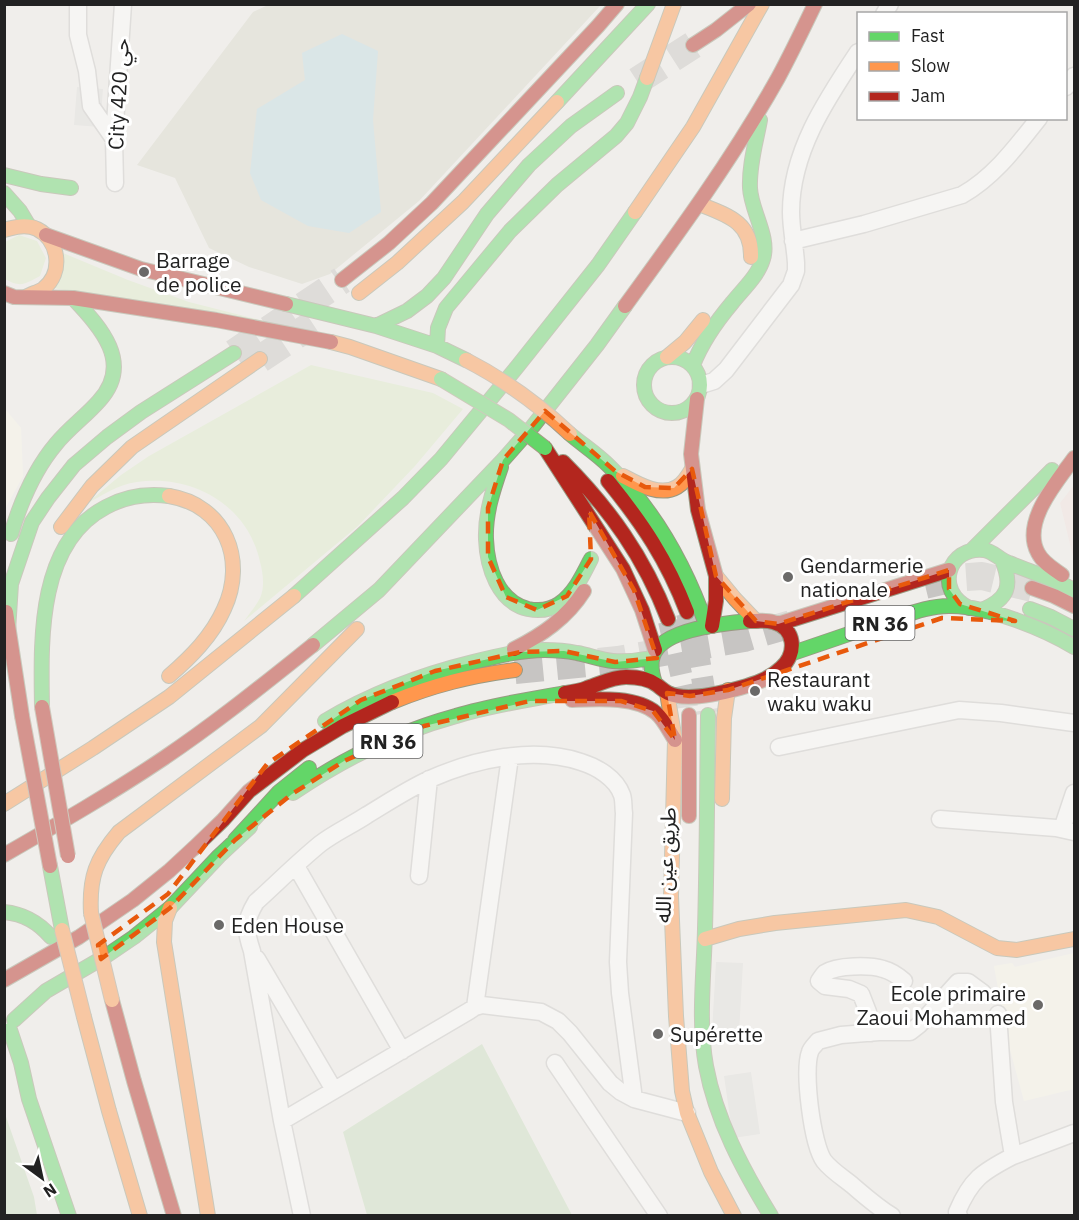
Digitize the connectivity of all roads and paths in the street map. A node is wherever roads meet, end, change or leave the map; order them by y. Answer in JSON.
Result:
{"nodes":[{"id":1,"x":78,"y":4,"type":"edge"},
{"id":2,"x":123,"y":4,"type":"edge"},
{"id":3,"x":617,"y":4,"type":"edge"},
{"id":4,"x":648,"y":4,"type":"edge"},
{"id":5,"x":674,"y":4,"type":"edge"},
{"id":6,"x":749,"y":4,"type":"edge"},
{"id":7,"x":762,"y":4,"type":"edge"},
{"id":8,"x":815,"y":4,"type":"edge"},
{"id":9,"x":693,"y":45,"type":"tunnel mouth"},
{"id":10,"x":857,"y":54,"type":"edge"},
{"id":11,"x":617,"y":93,"type":"dead end"},
{"id":12,"x":763,"y":103,"type":"junction"},
{"id":13,"x":1037,"y":120,"type":"edge"},
{"id":14,"x":114,"y":139,"type":"junction"},
{"id":15,"x":4,"y":175,"type":"edge"},
{"id":16,"x":116,"y":183,"type":"dead end"},
{"id":17,"x":71,"y":188,"type":"dead end"},
{"id":18,"x":4,"y":193,"type":"edge"},
{"id":19,"x":699,"y":204,"type":"junction"},
{"id":20,"x":29,"y":226,"type":"junction"},
{"id":21,"x":4,"y":230,"type":"edge"},
{"id":22,"x":46,"y":234,"type":"junction"},
{"id":23,"x":794,"y":241,"type":"junction"},
{"id":24,"x":342,"y":280,"type":"tunnel mouth"},
{"id":25,"x":4,"y":293,"type":"edge"},
{"id":26,"x":359,"y":293,"type":"dead end"},
{"id":27,"x":26,"y":297,"type":"junction"},
{"id":28,"x":73,"y":298,"type":"junction"},
{"id":29,"x":376,"y":326,"type":"junction"},
{"id":30,"x":437,"y":346,"type":"junction"},
{"id":31,"x":234,"y":353,"type":"tunnel mouth"},
{"id":32,"x":667,"y":357,"type":"junction"},
{"id":33,"x":260,"y":359,"type":"tunnel mouth"},
{"id":34,"x":693,"y":365,"type":"junction"},
{"id":35,"x":699,"y":392,"type":"junction"},
{"id":36,"x":664,"y":413,"type":"junction"},
{"id":37,"x":570,"y":434,"type":"junction"},
{"id":38,"x":545,"y":448,"type":"junction"},
{"id":39,"x":1074,"y":450,"type":"edge"},
{"id":40,"x":691,"y":454,"type":"junction"},
{"id":41,"x":1074,"y":458,"type":"edge"},
{"id":42,"x":503,"y":460,"type":"junction"},
{"id":43,"x":692,"y":469,"type":"junction"},
{"id":44,"x":615,"y":471,"type":"junction"},
{"id":45,"x":1050,"y":471,"type":"junction"},
{"id":46,"x":581,"y":503,"type":"junction"},
{"id":47,"x":439,"y":528,"type":"junction"},
{"id":48,"x":1012,"y":530,"type":"dead end"},
{"id":49,"x":55,"y":536,"type":"dead end"},
{"id":50,"x":972,"y":550,"type":"junction"},
{"id":51,"x":1002,"y":556,"type":"junction"},
{"id":52,"x":591,"y":559,"type":"junction"},
{"id":53,"x":949,"y":570,"type":"junction"},
{"id":54,"x":4,"y":572,"type":"edge"},
{"id":55,"x":716,"y":576,"type":"junction"},
{"id":56,"x":4,"y":580,"type":"edge"},
{"id":57,"x":1074,"y":585,"type":"edge"},
{"id":58,"x":1032,"y":588,"type":"tunnel mouth"},
{"id":59,"x":1074,"y":590,"type":"edge"},
{"id":60,"x":1074,"y":606,"type":"edge"},
{"id":61,"x":975,"y":609,"type":"junction"},
{"id":62,"x":1030,"y":609,"type":"dead end"},
{"id":63,"x":687,"y":612,"type":"tunnel mouth"},
{"id":64,"x":668,"y":619,"type":"tunnel mouth"},
{"id":65,"x":756,"y":621,"type":"junction"},
{"id":66,"x":1015,"y":621,"type":"junction"},
{"id":67,"x":778,"y":624,"type":"junction"},
{"id":68,"x":30,"y":625,"type":"dead end"},
{"id":69,"x":710,"y":627,"type":"junction"},
{"id":70,"x":1074,"y":629,"type":"edge"},
{"id":71,"x":8,"y":631,"type":"junction"},
{"id":72,"x":1074,"y":647,"type":"edge"},
{"id":73,"x":793,"y":653,"type":"junction"},
{"id":74,"x":502,"y":654,"type":"junction"},
{"id":75,"x":653,"y":654,"type":"junction"},
{"id":76,"x":515,"y":670,"type":"tunnel mouth"},
{"id":77,"x":780,"y":670,"type":"junction"},
{"id":78,"x":655,"y":683,"type":"junction"},
{"id":79,"x":4,"y":686,"type":"edge"},
{"id":80,"x":158,"y":686,"type":"dead end"},
{"id":81,"x":728,"y":690,"type":"junction"},
{"id":82,"x":668,"y":693,"type":"junction"},
{"id":83,"x":143,"y":698,"type":"dead end"},
{"id":84,"x":530,"y":700,"type":"junction"},
{"id":85,"x":18,"y":701,"type":"junction"},
{"id":86,"x":42,"y":707,"type":"junction"},
{"id":87,"x":708,"y":714,"type":"tunnel mouth"},
{"id":88,"x":688,"y":715,"type":"tunnel mouth"},
{"id":89,"x":1074,"y":723,"type":"edge"},
{"id":90,"x":675,"y":740,"type":"junction"},
{"id":91,"x":779,"y":747,"type":"dead end"},
{"id":92,"x":93,"y":748,"type":"junction"},
{"id":93,"x":333,"y":753,"type":"dead end"},
{"id":94,"x":510,"y":757,"type":"junction"},
{"id":95,"x":429,"y":779,"type":"junction"},
{"id":96,"x":1074,"y":793,"type":"edge"},
{"id":97,"x":243,"y":796,"type":"junction"},
{"id":98,"x":4,"y":804,"type":"edge"},
{"id":99,"x":722,"y":814,"type":"dead end"},
{"id":100,"x":224,"y":819,"type":"junction"},
{"id":101,"x":940,"y":819,"type":"dead end"},
{"id":102,"x":688,"y":826,"type":"dead end"},
{"id":103,"x":1068,"y":830,"type":"edge"},
{"id":104,"x":235,"y":840,"type":"junction"},
{"id":105,"x":4,"y":855,"type":"edge"},
{"id":106,"x":69,"y":861,"type":"dead end"},
{"id":107,"x":296,"y":866,"type":"junction"},
{"id":108,"x":419,"y":876,"type":"dead end"},
{"id":109,"x":718,"y":895,"type":"dead end"},
{"id":110,"x":685,"y":897,"type":"dead end"},
{"id":111,"x":170,"y":908,"type":"junction"},
{"id":112,"x":4,"y":912,"type":"edge"},
{"id":113,"x":57,"y":934,"type":"junction"},
{"id":114,"x":705,"y":939,"type":"junction"},
{"id":115,"x":1074,"y":939,"type":"edge"},
{"id":116,"x":252,"y":951,"type":"junction"},
{"id":117,"x":55,"y":969,"type":"dead end"},
{"id":118,"x":904,"y":981,"type":"dead end"},
{"id":119,"x":7,"y":992,"type":"edge"},
{"id":120,"x":983,"y":993,"type":"dead end"},
{"id":121,"x":107,"y":1003,"type":"junction"},
{"id":122,"x":475,"y":1007,"type":"junction"},
{"id":123,"x":998,"y":1014,"type":"dead end"},
{"id":124,"x":676,"y":1016,"type":"junction"},
{"id":125,"x":78,"y":1020,"type":"junction"},
{"id":126,"x":10,"y":1028,"type":"edge"},
{"id":127,"x":871,"y":1033,"type":"junction"},
{"id":128,"x":402,"y":1051,"type":"junction"},
{"id":129,"x":555,"y":1063,"type":"dead end"},
{"id":130,"x":10,"y":1070,"type":"dead end"},
{"id":131,"x":334,"y":1090,"type":"junction"},
{"id":132,"x":29,"y":1099,"type":"junction"},
{"id":133,"x":634,"y":1099,"type":"junction"},
{"id":134,"x":687,"y":1113,"type":"junction"},
{"id":135,"x":282,"y":1121,"type":"junction"},
{"id":136,"x":1074,"y":1133,"type":"edge"},
{"id":137,"x":1013,"y":1156,"type":"junction"},
{"id":138,"x":957,"y":1214,"type":"edge"},
{"id":139,"x":69,"y":1215,"type":"edge"},
{"id":140,"x":129,"y":1215,"type":"edge"},
{"id":141,"x":141,"y":1215,"type":"edge"},
{"id":142,"x":165,"y":1215,"type":"edge"},
{"id":143,"x":174,"y":1215,"type":"edge"},
{"id":144,"x":208,"y":1215,"type":"edge"},
{"id":145,"x":302,"y":1215,"type":"edge"},
{"id":146,"x":659,"y":1215,"type":"edge"},
{"id":147,"x":734,"y":1215,"type":"edge"},
{"id":148,"x":771,"y":1215,"type":"edge"},
{"id":149,"x":892,"y":1215,"type":"edge"}],
"edges":[{"from":1,"to":14,"type":"street"},
{"from":2,"to":14,"type":"street","name":"City 420 حي"},
{"from":3,"to":24,"type":"main road"},
{"from":4,"to":26,"type":"main road"},
{"from":5,"to":30,"type":"main road"},
{"from":6,"to":9,"type":"main road"},
{"from":7,"to":92,"type":"main road"},
{"from":8,"to":12,"type":"main road"},
{"from":10,"to":23,"type":"street"},
{"from":11,"to":29,"type":"main road"},
{"from":12,"to":19,"type":"main road"},
{"from":12,"to":34,"type":"main road"},
{"from":13,"to":23,"type":"street"},
{"from":14,"to":16,"type":"street","name":"City 420 حي"},
{"from":15,"to":17,"type":"main road"},
{"from":18,"to":20,"type":"main road"},
{"from":19,"to":32,"type":"main road"},
{"from":19,"to":42,"type":"main road"},
{"from":20,"to":21,"type":"main road"},
{"from":20,"to":22,"type":"main road"},
{"from":22,"to":27,"type":"main road"},
{"from":22,"to":29,"type":"main road"},
{"from":23,"to":35,"type":"street"},
{"from":25,"to":27,"type":"main road"},
{"from":27,"to":28,"type":"main road"},
{"from":28,"to":38,"type":"main road","bridge":true},
{"from":28,"to":54,"type":"main road"},
{"from":29,"to":30,"type":"main road"},
{"from":30,"to":37,"type":"main road","bridge":true},
{"from":31,"to":71,"type":"main road"},
{"from":32,"to":34,"type":"main road"},
{"from":32,"to":36,"type":"main road"},
{"from":33,"to":49,"type":"main road"},
{"from":34,"to":35,"type":"main road"},
{"from":35,"to":36,"type":"main road"},
{"from":35,"to":40,"type":"main road"},
{"from":36,"to":40,"type":"main road"},
{"from":37,"to":44,"type":"main road"},
{"from":37,"to":63,"type":"main road"},
{"from":38,"to":46,"type":"main road"},
{"from":38,"to":64,"type":"main road"},
{"from":39,"to":45,"type":"main road"},
{"from":40,"to":43,"type":"main road"},
{"from":41,"to":57,"type":"main road"},
{"from":42,"to":47,"type":"main road"},
{"from":42,"to":52,"type":"main road"},
{"from":43,"to":44,"type":"main road"},
{"from":43,"to":55,"type":"main road"},
{"from":44,"to":69,"type":"main road"},
{"from":45,"to":48,"type":"main road"},
{"from":45,"to":50,"type":"main road"},
{"from":46,"to":52,"type":"main road"},
{"from":46,"to":75,"type":"main road"},
{"from":47,"to":105,"type":"main road"},
{"from":47,"to":121,"type":"main road"},
{"from":50,"to":51,"type":"main road"},
{"from":50,"to":53,"type":"main road"},
{"from":51,"to":59,"type":"main road"},
{"from":51,"to":61,"type":"main road"},
{"from":52,"to":74,"type":"main road"},
{"from":53,"to":61,"type":"main road"},
{"from":53,"to":67,"type":"main road","number":"RN 36"},
{"from":55,"to":65,"type":"main road"},
{"from":55,"to":69,"type":"main road"},
{"from":56,"to":71,"type":"main road"},
{"from":58,"to":60,"type":"main road"},
{"from":61,"to":66,"type":"main road"},
{"from":61,"to":73,"type":"main road","number":"RN 36"},
{"from":62,"to":70,"type":"main road"},
{"from":65,"to":67,"type":"main road"},
{"from":65,"to":69,"type":"main road"},
{"from":66,"to":72,"type":"main road"},
{"from":66,"to":77,"type":"main road"},
{"from":67,"to":73,"type":"main road"},
{"from":68,"to":86,"type":"main road"},
{"from":69,"to":75,"type":"main road"},
{"from":71,"to":85,"type":"main road"},
{"from":73,"to":77,"type":"main road"},
{"from":74,"to":75,"type":"main road","number":"RN 36"},
{"from":74,"to":97,"type":"main road","number":"RN 36"},
{"from":75,"to":78,"type":"main road"},
{"from":76,"to":97,"type":"main road"},
{"from":77,"to":81,"type":"main road"},
{"from":78,"to":82,"type":"main road"},
{"from":78,"to":84,"type":"main road","number":"RN 36"},
{"from":79,"to":85,"type":"main road"},
{"from":80,"to":86,"type":"main road"},
{"from":81,"to":82,"type":"main road"},
{"from":81,"to":99,"type":"main road"},
{"from":82,"to":90,"type":"main road"},
{"from":83,"to":92,"type":"main road"},
{"from":84,"to":90,"type":"main road"},
{"from":84,"to":104,"type":"main road","number":"RN 36"},
{"from":85,"to":113,"type":"main road","bridge":true},
{"from":86,"to":106,"type":"main road","bridge":true},
{"from":87,"to":114,"type":"main road","name":"طريق عين الله"},
{"from":88,"to":102,"type":"main road","name":"طريق عين الله"},
{"from":89,"to":91,"type":"street"},
{"from":90,"to":124,"type":"main road"},
{"from":92,"to":98,"type":"main road"},
{"from":93,"to":104,"type":"main road"},
{"from":94,"to":95,"type":"street"},
{"from":94,"to":122,"type":"street"},
{"from":94,"to":133,"type":"street"},
{"from":95,"to":107,"type":"street"},
{"from":95,"to":108,"type":"street"},
{"from":96,"to":103,"type":"street"},
{"from":97,"to":100,"type":"main road"},
{"from":100,"to":117,"type":"main road"},
{"from":100,"to":119,"type":"main road"},
{"from":101,"to":103,"type":"street"},
{"from":104,"to":111,"type":"main road","number":"RN 36"},
{"from":107,"to":116,"type":"street"},
{"from":107,"to":128,"type":"street"},
{"from":109,"to":114,"type":"main road"},
{"from":110,"to":124,"type":"main road","name":"طريق عين الله"},
{"from":111,"to":126,"type":"main road","number":"RN 36"},
{"from":111,"to":144,"type":"main road"},
{"from":112,"to":113,"type":"main road"},
{"from":113,"to":125,"type":"main road","bridge":true},
{"from":114,"to":115,"type":"main road"},
{"from":114,"to":148,"type":"main road","name":"طريق عين الله"},
{"from":116,"to":131,"type":"street"},
{"from":116,"to":135,"type":"street"},
{"from":118,"to":127,"type":"street"},
{"from":119,"to":126,"type":"main road"},
{"from":120,"to":127,"type":"street"},
{"from":121,"to":142,"type":"main road"},
{"from":121,"to":143,"type":"main road"},
{"from":122,"to":128,"type":"street"},
{"from":122,"to":133,"type":"street"},
{"from":123,"to":137,"type":"street"},
{"from":124,"to":134,"type":"main road"},
{"from":125,"to":140,"type":"main road"},
{"from":125,"to":141,"type":"main road"},
{"from":126,"to":132,"type":"main road"},
{"from":127,"to":149,"type":"street"},
{"from":128,"to":131,"type":"street"},
{"from":129,"to":146,"type":"street"},
{"from":130,"to":132,"type":"main road"},
{"from":131,"to":135,"type":"street"},
{"from":132,"to":139,"type":"main road"},
{"from":133,"to":134,"type":"street"},
{"from":134,"to":147,"type":"main road"},
{"from":135,"to":145,"type":"street"},
{"from":136,"to":137,"type":"street"},
{"from":137,"to":138,"type":"street"}]}
